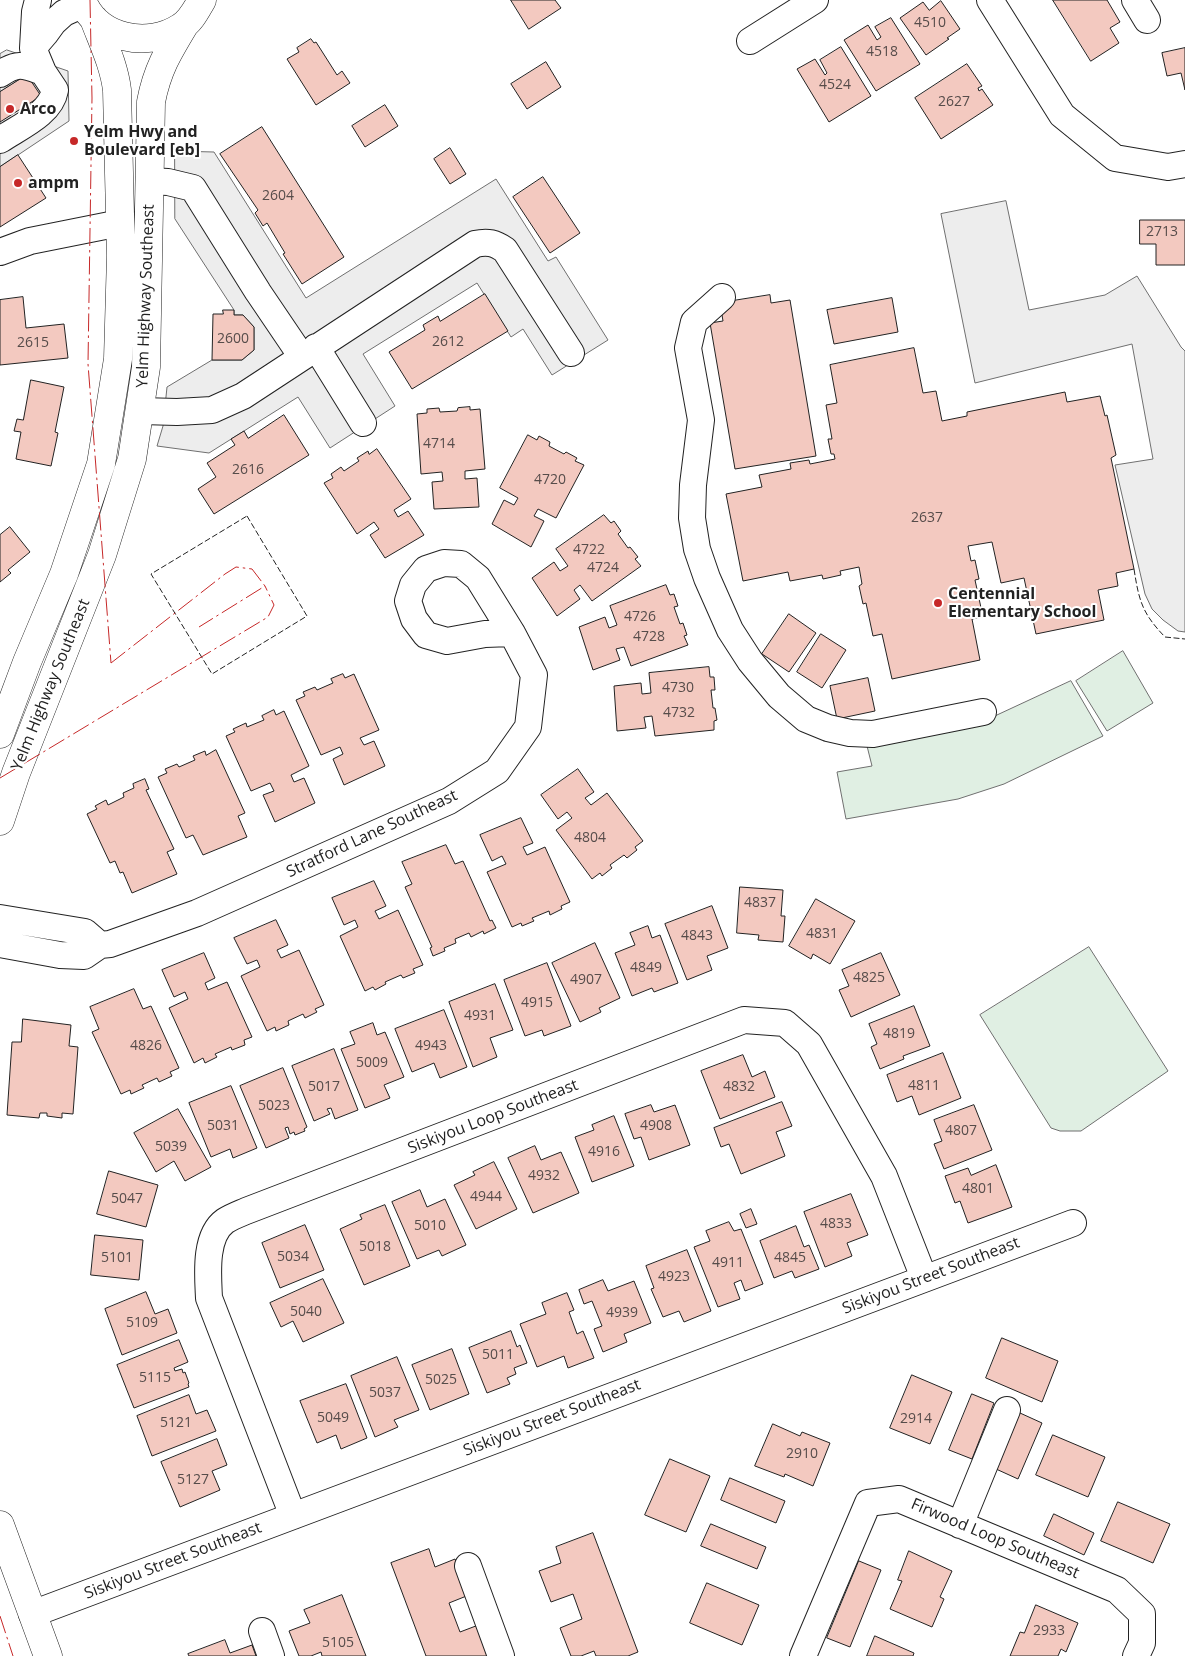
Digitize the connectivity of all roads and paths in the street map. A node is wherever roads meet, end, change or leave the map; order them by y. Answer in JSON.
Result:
{"nodes":[{"id":1,"x":38,"y":0,"type":"edge"},
{"id":2,"x":816,"y":0,"type":"edge"},
{"id":3,"x":990,"y":0,"type":"edge"},
{"id":4,"x":87,"y":8,"type":"edge"},
{"id":5,"x":199,"y":9,"type":"edge"},
{"id":6,"x":750,"y":42,"type":"dead end"},
{"id":7,"x":33,"y":48,"type":"junction"},
{"id":8,"x":43,"y":72,"type":"junction"},
{"id":9,"x":0,"y":74,"type":"edge"},
{"id":10,"x":0,"y":140,"type":"edge"},
{"id":11,"x":1185,"y":164,"type":"edge"},
{"id":12,"x":150,"y":181,"type":"junction"},
{"id":13,"x":120,"y":223,"type":"junction"},
{"id":14,"x":0,"y":252,"type":"edge"},
{"id":15,"x":722,"y":297,"type":"dead end"},
{"id":16,"x":309,"y":352,"type":"junction"},
{"id":17,"x":571,"y":353,"type":"dead end"},
{"id":18,"x":141,"y":411,"type":"junction"},
{"id":19,"x":363,"y":423,"type":"dead end"},
{"id":20,"x":512,"y":633,"type":"dead end"},
{"id":21,"x":983,"y":712,"type":"dead end"},
{"id":22,"x":0,"y":734,"type":"edge"},
{"id":23,"x":0,"y":821,"type":"edge"},
{"id":24,"x":0,"y":918,"type":"edge"},
{"id":25,"x":0,"y":944,"type":"edge"},
{"id":26,"x":100,"y":945,"type":"junction"},
{"id":27,"x":1073,"y":1223,"type":"dead end"},
{"id":28,"x":924,"y":1278,"type":"junction"},
{"id":29,"x":1007,"y":1410,"type":"dead end"},
{"id":30,"x":293,"y":1516,"type":"junction"},
{"id":31,"x":960,"y":1524,"type":"junction"},
{"id":32,"x":0,"y":1525,"type":"edge"},
{"id":33,"x":468,"y":1566,"type":"dead end"},
{"id":34,"x":32,"y":1614,"type":"junction"},
{"id":35,"x":262,"y":1631,"type":"dead end"},
{"id":36,"x":48,"y":1656,"type":"edge"},
{"id":37,"x":272,"y":1656,"type":"edge"},
{"id":38,"x":501,"y":1656,"type":"edge"},
{"id":39,"x":803,"y":1656,"type":"edge"},
{"id":40,"x":1136,"y":1656,"type":"edge"}],
"edges":[{"from":1,"to":7,"type":"street"},
{"from":2,"to":6,"type":"street"},
{"from":3,"to":11,"type":"street"},
{"from":4,"to":5,"type":"main road"},
{"from":4,"to":7,"type":"street"},
{"from":4,"to":13,"type":"main road","name":"Yelm Highway Southeast"},
{"from":5,"to":12,"type":"main road","name":"Yelm Highway Southeast"},
{"from":7,"to":8,"type":"street"},
{"from":8,"to":9,"type":"street"},
{"from":8,"to":10,"type":"street"},
{"from":12,"to":16,"type":"street"},
{"from":12,"to":18,"type":"main road","name":"Yelm Highway Southeast"},
{"from":13,"to":14,"type":"street"},
{"from":13,"to":22,"type":"main road","name":"Yelm Highway Southeast"},
{"from":15,"to":21,"type":"street"},
{"from":16,"to":17,"type":"street"},
{"from":16,"to":18,"type":"street"},
{"from":16,"to":19,"type":"street"},
{"from":18,"to":23,"type":"main road","name":"Yelm Highway Southeast"},
{"from":20,"to":26,"type":"street","name":"Stratford Lane Southeast"},
{"from":24,"to":26,"type":"street"},
{"from":25,"to":26,"type":"street","name":"Stratford Lane Southeast"},
{"from":27,"to":28,"type":"street","name":"Siskiyou Street Southeast"},
{"from":28,"to":30,"type":"street","name":"Siskiyou Street Southeast"},
{"from":28,"to":30,"type":"street","name":"Siskiyou Loop Southeast"},
{"from":29,"to":31,"type":"street"},
{"from":30,"to":34,"type":"street","name":"Siskiyou Street Southeast"},
{"from":31,"to":39,"type":"street","name":"Firwood Loop Southeast"},
{"from":31,"to":40,"type":"street","name":"Firwood Loop Southeast"},
{"from":32,"to":34,"type":"main road"},
{"from":33,"to":38,"type":"street"},
{"from":34,"to":36,"type":"main road"},
{"from":35,"to":37,"type":"street"}]}
